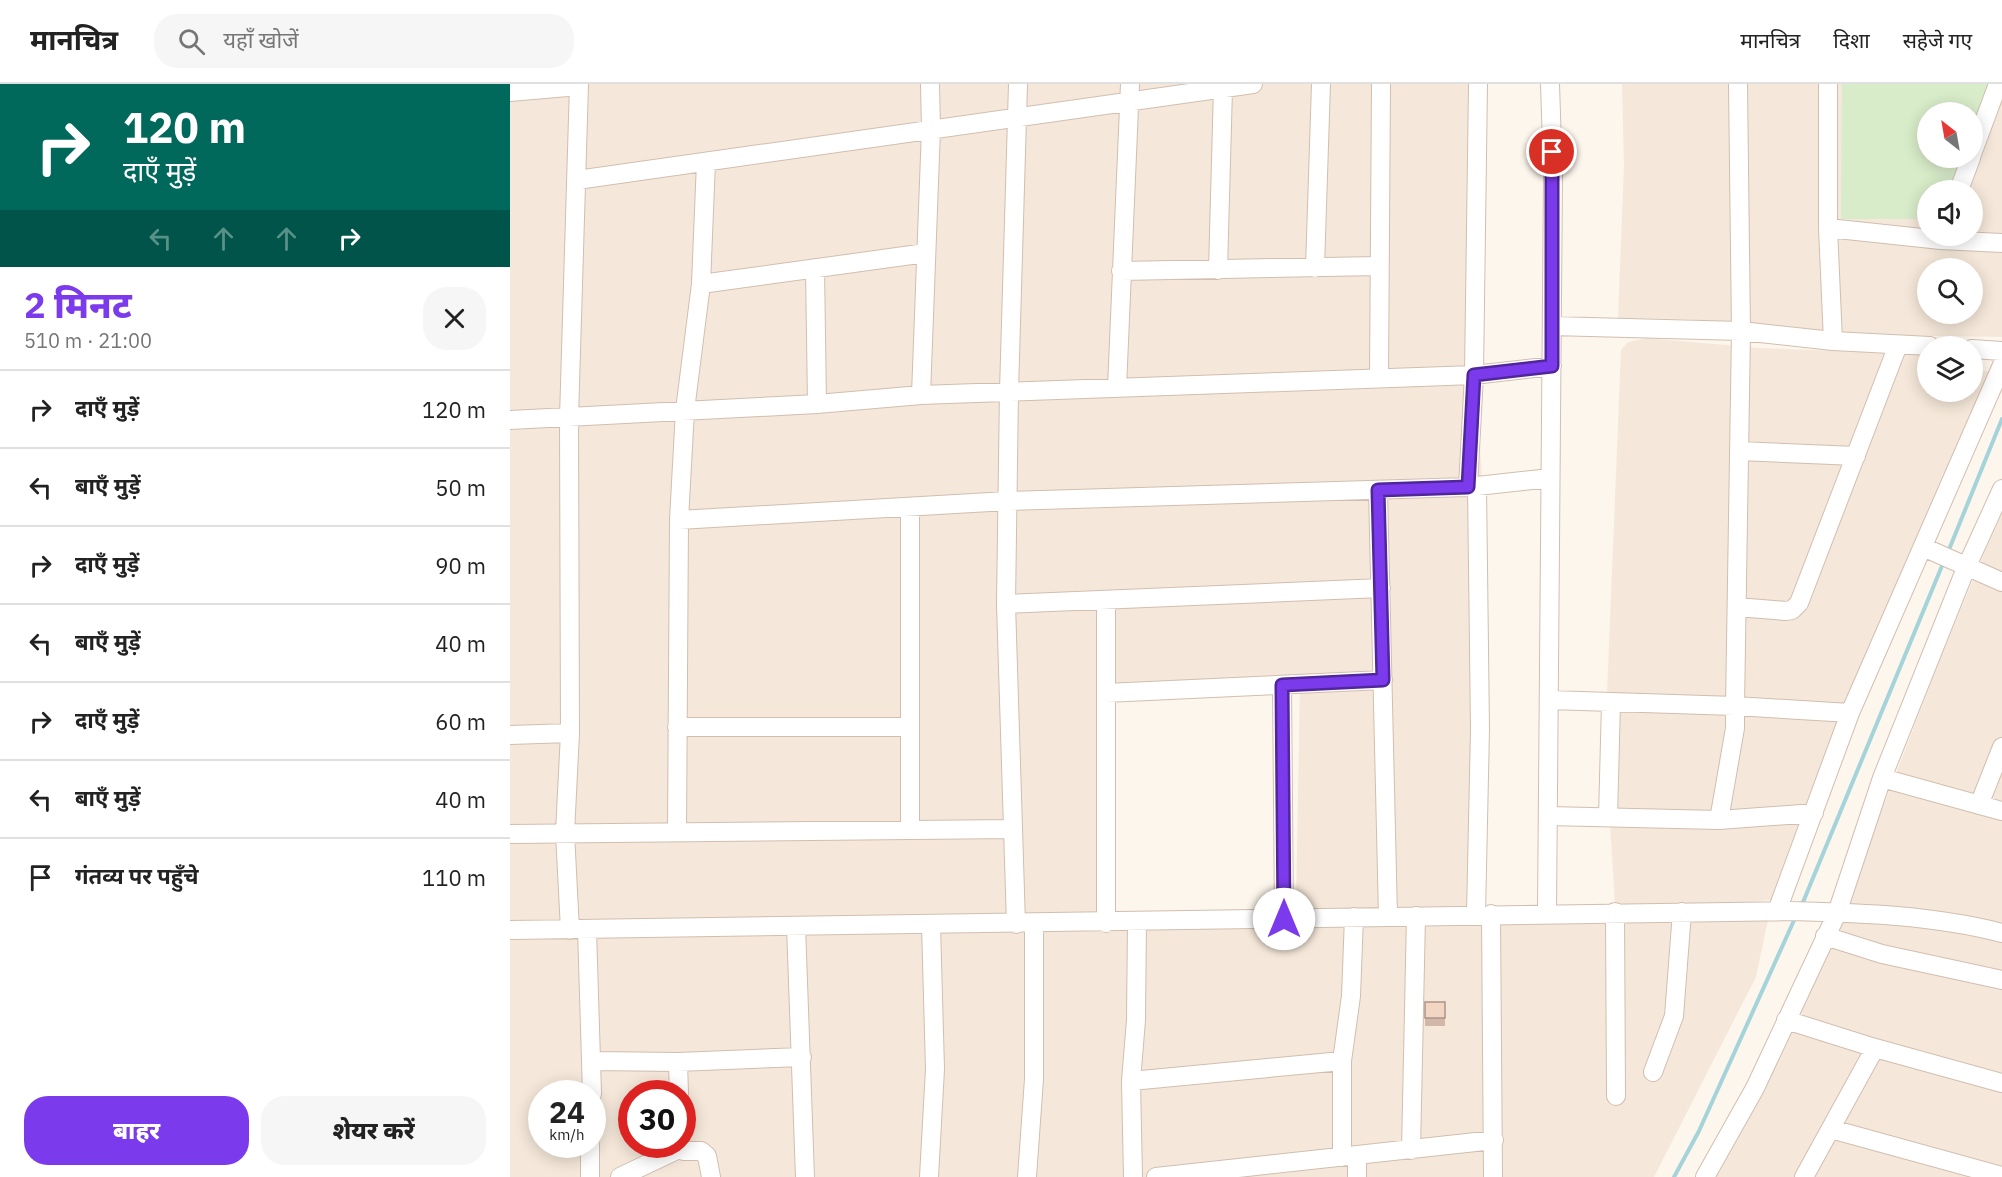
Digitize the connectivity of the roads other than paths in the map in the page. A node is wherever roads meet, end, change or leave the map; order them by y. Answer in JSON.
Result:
{"nodes":[{"id":1,"x":930,"y":84,"type":"edge"},
{"id":2,"x":1018,"y":84,"type":"edge"},
{"id":3,"x":1253,"y":84,"type":"edge"},
{"id":4,"x":1321,"y":84,"type":"edge"},
{"id":5,"x":1381,"y":84,"type":"edge"},
{"id":6,"x":1478,"y":84,"type":"edge"},
{"id":7,"x":1550,"y":84,"type":"edge"},
{"id":8,"x":1738,"y":84,"type":"edge"},
{"id":9,"x":1828,"y":84,"type":"edge"},
{"id":10,"x":1998,"y":84,"type":"edge"},
{"id":11,"x":579,"y":85,"type":"edge"},
{"id":12,"x":1223,"y":88,"type":"junction"},
{"id":13,"x":510,"y":92,"type":"edge"},
{"id":14,"x":1130,"y":92,"type":"edge"},
{"id":15,"x":1017,"y":117,"type":"junction"},
{"id":16,"x":1983,"y":126,"type":"edge"},
{"id":17,"x":931,"y":129,"type":"junction"},
{"id":18,"x":706,"y":162,"type":"junction"},
{"id":19,"x":577,"y":180,"type":"junction"},
{"id":20,"x":1828,"y":228,"type":"junction"},
{"id":21,"x":1917,"y":236,"type":"edge"},
{"id":22,"x":1983,"y":241,"type":"edge"},
{"id":23,"x":2002,"y":243,"type":"edge"},
{"id":24,"x":926,"y":253,"type":"junction"},
{"id":25,"x":1378,"y":266,"type":"junction"},
{"id":26,"x":815,"y":268,"type":"junction"},
{"id":27,"x":1315,"y":268,"type":"junction"},
{"id":28,"x":1218,"y":270,"type":"junction"},
{"id":29,"x":1121,"y":272,"type":"junction"},
{"id":30,"x":701,"y":284,"type":"junction"},
{"id":31,"x":1552,"y":326,"type":"junction"},
{"id":32,"x":1741,"y":331,"type":"junction"},
{"id":33,"x":1833,"y":341,"type":"junction"},
{"id":34,"x":1898,"y":345,"type":"junction"},
{"id":35,"x":1917,"y":346,"type":"edge"},
{"id":36,"x":1983,"y":350,"type":"edge"},
{"id":37,"x":2002,"y":351,"type":"edge"},
{"id":38,"x":2002,"y":365,"type":"edge"},
{"id":39,"x":1552,"y":366,"type":"junction"},
{"id":40,"x":1474,"y":375,"type":"junction"},
{"id":41,"x":1379,"y":378,"type":"junction"},
{"id":42,"x":1117,"y":388,"type":"junction"},
{"id":43,"x":1009,"y":391,"type":"junction"},
{"id":44,"x":921,"y":395,"type":"junction"},
{"id":45,"x":817,"y":404,"type":"junction"},
{"id":46,"x":685,"y":410,"type":"junction"},
{"id":47,"x":569,"y":418,"type":"junction"},
{"id":48,"x":510,"y":420,"type":"edge"},
{"id":49,"x":1739,"y":451,"type":"junction"},
{"id":50,"x":1856,"y":456,"type":"junction"},
{"id":51,"x":1550,"y":478,"type":"junction"},
{"id":52,"x":1472,"y":486,"type":"junction"},
{"id":53,"x":2002,"y":489,"type":"edge"},
{"id":54,"x":1378,"y":490,"type":"junction"},
{"id":55,"x":1008,"y":501,"type":"junction"},
{"id":56,"x":910,"y":507,"type":"junction"},
{"id":57,"x":679,"y":520,"type":"junction"},
{"id":58,"x":1927,"y":549,"type":"junction"},
{"id":59,"x":1962,"y":566,"type":"junction"},
{"id":60,"x":2002,"y":582,"type":"edge"},
{"id":61,"x":1381,"y":588,"type":"junction"},
{"id":62,"x":1106,"y":600,"type":"junction"},
{"id":63,"x":1006,"y":604,"type":"junction"},
{"id":64,"x":1737,"y":607,"type":"junction"},
{"id":65,"x":1383,"y":680,"type":"junction"},
{"id":66,"x":1282,"y":685,"type":"junction"},
{"id":67,"x":1106,"y":693,"type":"junction"},
{"id":68,"x":1550,"y":700,"type":"junction"},
{"id":69,"x":1611,"y":702,"type":"junction"},
{"id":70,"x":1736,"y":706,"type":"junction"},
{"id":71,"x":1850,"y":713,"type":"junction"},
{"id":72,"x":677,"y":727,"type":"junction"},
{"id":73,"x":909,"y":727,"type":"junction"},
{"id":74,"x":570,"y":733,"type":"junction"},
{"id":75,"x":510,"y":735,"type":"edge"},
{"id":76,"x":2002,"y":747,"type":"edge"},
{"id":77,"x":1882,"y":778,"type":"junction"},
{"id":78,"x":1979,"y":805,"type":"junction"},
{"id":79,"x":2002,"y":811,"type":"edge"},
{"id":80,"x":1814,"y":813,"type":"junction"},
{"id":81,"x":1548,"y":816,"type":"junction"},
{"id":82,"x":1608,"y":817,"type":"junction"},
{"id":83,"x":1719,"y":820,"type":"junction"},
{"id":84,"x":1012,"y":829,"type":"junction"},
{"id":85,"x":910,"y":830,"type":"junction"},
{"id":86,"x":677,"y":831,"type":"junction"},
{"id":87,"x":510,"y":834,"type":"edge"},
{"id":88,"x":565,"y":834,"type":"junction"},
{"id":89,"x":1784,"y":911,"type":"junction"},
{"id":90,"x":1615,"y":912,"type":"junction"},
{"id":91,"x":1682,"y":912,"type":"junction"},
{"id":92,"x":1835,"y":913,"type":"junction"},
{"id":93,"x":1546,"y":914,"type":"junction"},
{"id":94,"x":1484,"y":915,"type":"junction"},
{"id":95,"x":1388,"y":916,"type":"junction"},
{"id":96,"x":1416,"y":916,"type":"junction"},
{"id":97,"x":1354,"y":917,"type":"junction"},
{"id":98,"x":1284,"y":919,"type":"junction"},
{"id":99,"x":1137,"y":922,"type":"junction"},
{"id":100,"x":1106,"y":923,"type":"junction"},
{"id":101,"x":1025,"y":924,"type":"junction"},
{"id":102,"x":931,"y":925,"type":"junction"},
{"id":103,"x":796,"y":926,"type":"junction"},
{"id":104,"x":578,"y":929,"type":"junction"},
{"id":105,"x":510,"y":930,"type":"edge"},
{"id":106,"x":2002,"y":933,"type":"edge"},
{"id":107,"x":1825,"y":936,"type":"junction"},
{"id":108,"x":2002,"y":980,"type":"edge"},
{"id":109,"x":1786,"y":1020,"type":"junction"},
{"id":110,"x":1875,"y":1048,"type":"junction"},
{"id":111,"x":802,"y":1057,"type":"junction"},
{"id":112,"x":593,"y":1061,"type":"junction"},
{"id":113,"x":1342,"y":1061,"type":"junction"},
{"id":114,"x":678,"y":1062,"type":"junction"},
{"id":115,"x":1653,"y":1072,"type":"dead end"},
{"id":116,"x":592,"y":1080,"type":"edge"},
{"id":117,"x":679,"y":1080,"type":"edge"},
{"id":118,"x":1131,"y":1081,"type":"junction"},
{"id":119,"x":2002,"y":1083,"type":"edge"},
{"id":120,"x":1616,"y":1096,"type":"dead end"},
{"id":121,"x":1830,"y":1129,"type":"junction"},
{"id":122,"x":1494,"y":1140,"type":"junction"},
{"id":123,"x":1411,"y":1150,"type":"junction"},
{"id":124,"x":696,"y":1153,"type":"edge"},
{"id":125,"x":1350,"y":1156,"type":"junction"},
{"id":126,"x":591,"y":1158,"type":"edge"},
{"id":127,"x":658,"y":1158,"type":"edge"},
{"id":128,"x":1254,"y":1172,"type":"edge"},
{"id":129,"x":2002,"y":1176,"type":"edge"},
{"id":130,"x":590,"y":1177,"type":"edge"},
{"id":131,"x":621,"y":1177,"type":"edge"},
{"id":132,"x":711,"y":1177,"type":"edge"},
{"id":133,"x":806,"y":1177,"type":"edge"},
{"id":134,"x":929,"y":1177,"type":"edge"},
{"id":135,"x":1028,"y":1177,"type":"edge"},
{"id":136,"x":1133,"y":1177,"type":"edge"},
{"id":137,"x":1156,"y":1177,"type":"edge"},
{"id":138,"x":1357,"y":1177,"type":"edge"},
{"id":139,"x":1493,"y":1177,"type":"edge"},
{"id":140,"x":1705,"y":1177,"type":"edge"},
{"id":141,"x":1804,"y":1177,"type":"edge"}],
"edges":[{"from":1,"to":17,"type":"street"},
{"from":2,"to":15,"type":"street"},
{"from":3,"to":12,"type":"street"},
{"from":4,"to":27,"type":"street"},
{"from":5,"to":25,"type":"street"},
{"from":6,"to":40,"type":"street"},
{"from":7,"to":31,"type":"street"},
{"from":8,"to":32,"type":"street"},
{"from":9,"to":20,"type":"street"},
{"from":10,"to":16,"type":"street"},
{"from":11,"to":13,"type":"street"},
{"from":11,"to":19,"type":"street"},
{"from":12,"to":14,"type":"street"},
{"from":12,"to":28,"type":"street"},
{"from":14,"to":15,"type":"street"},
{"from":14,"to":29,"type":"street"},
{"from":15,"to":17,"type":"street"},
{"from":15,"to":43,"type":"street"},
{"from":17,"to":18,"type":"street"},
{"from":17,"to":24,"type":"street"},
{"from":18,"to":19,"type":"street"},
{"from":18,"to":30,"type":"street"},
{"from":19,"to":47,"type":"street"},
{"from":20,"to":21,"type":"street"},
{"from":20,"to":33,"type":"street"},
{"from":22,"to":23,"type":"street"},
{"from":24,"to":26,"type":"street"},
{"from":24,"to":44,"type":"street"},
{"from":25,"to":27,"type":"street"},
{"from":25,"to":41,"type":"street"},
{"from":26,"to":30,"type":"street"},
{"from":26,"to":45,"type":"street"},
{"from":27,"to":28,"type":"street"},
{"from":28,"to":29,"type":"street"},
{"from":29,"to":42,"type":"street"},
{"from":30,"to":46,"type":"street"},
{"from":31,"to":32,"type":"street"},
{"from":31,"to":39,"type":"street"},
{"from":32,"to":33,"type":"street"},
{"from":32,"to":49,"type":"street"},
{"from":33,"to":34,"type":"street"},
{"from":34,"to":35,"type":"street"},
{"from":34,"to":50,"type":"street"},
{"from":36,"to":37,"type":"street"},
{"from":38,"to":58,"type":"street"},
{"from":39,"to":40,"type":"street"},
{"from":39,"to":51,"type":"street"},
{"from":40,"to":41,"type":"street"},
{"from":40,"to":52,"type":"street"},
{"from":41,"to":42,"type":"street"},
{"from":42,"to":43,"type":"street"},
{"from":43,"to":44,"type":"street"},
{"from":43,"to":55,"type":"street"},
{"from":44,"to":45,"type":"street"},
{"from":45,"to":46,"type":"street"},
{"from":46,"to":47,"type":"street"},
{"from":46,"to":57,"type":"street"},
{"from":47,"to":48,"type":"street"},
{"from":47,"to":74,"type":"street"},
{"from":49,"to":50,"type":"street"},
{"from":49,"to":64,"type":"street"},
{"from":50,"to":64,"type":"street"},
{"from":51,"to":52,"type":"street"},
{"from":51,"to":68,"type":"street"},
{"from":52,"to":54,"type":"street"},
{"from":52,"to":94,"type":"street"},
{"from":53,"to":59,"type":"street"},
{"from":54,"to":55,"type":"street"},
{"from":54,"to":61,"type":"street"},
{"from":55,"to":56,"type":"street"},
{"from":55,"to":63,"type":"street"},
{"from":56,"to":57,"type":"street"},
{"from":56,"to":73,"type":"street"},
{"from":57,"to":72,"type":"street"},
{"from":58,"to":59,"type":"street"},
{"from":58,"to":71,"type":"street"},
{"from":59,"to":60,"type":"street"},
{"from":59,"to":77,"type":"street"},
{"from":61,"to":62,"type":"street"},
{"from":61,"to":65,"type":"street"},
{"from":62,"to":63,"type":"street"},
{"from":62,"to":67,"type":"street"},
{"from":63,"to":84,"type":"street"},
{"from":64,"to":70,"type":"street"},
{"from":65,"to":66,"type":"street"},
{"from":65,"to":95,"type":"street"},
{"from":66,"to":67,"type":"street"},
{"from":66,"to":98,"type":"street"},
{"from":67,"to":100,"type":"street"},
{"from":68,"to":69,"type":"street"},
{"from":68,"to":81,"type":"street"},
{"from":69,"to":70,"type":"street"},
{"from":69,"to":82,"type":"street"},
{"from":70,"to":71,"type":"street"},
{"from":70,"to":83,"type":"street"},
{"from":71,"to":80,"type":"street"},
{"from":72,"to":73,"type":"street"},
{"from":72,"to":86,"type":"street"},
{"from":73,"to":85,"type":"street"},
{"from":74,"to":75,"type":"street"},
{"from":74,"to":88,"type":"street"},
{"from":76,"to":78,"type":"street"},
{"from":77,"to":78,"type":"street"},
{"from":77,"to":92,"type":"street"},
{"from":78,"to":79,"type":"street"},
{"from":80,"to":83,"type":"street"},
{"from":80,"to":89,"type":"street"},
{"from":81,"to":82,"type":"street"},
{"from":81,"to":93,"type":"street"},
{"from":82,"to":83,"type":"street"},
{"from":84,"to":85,"type":"street"},
{"from":84,"to":101,"type":"street"},
{"from":85,"to":86,"type":"street"},
{"from":86,"to":88,"type":"street"},
{"from":87,"to":88,"type":"street"},
{"from":88,"to":104,"type":"street"},
{"from":89,"to":91,"type":"street"},
{"from":89,"to":92,"type":"street"},
{"from":90,"to":91,"type":"street"},
{"from":90,"to":93,"type":"street"},
{"from":90,"to":120,"type":"street"},
{"from":91,"to":115,"type":"street"},
{"from":92,"to":106,"type":"street"},
{"from":92,"to":107,"type":"street"},
{"from":93,"to":94,"type":"street"},
{"from":94,"to":96,"type":"street"},
{"from":94,"to":122,"type":"street"},
{"from":95,"to":96,"type":"street"},
{"from":95,"to":97,"type":"street"},
{"from":96,"to":123,"type":"street"},
{"from":97,"to":98,"type":"street"},
{"from":97,"to":113,"type":"street"},
{"from":98,"to":99,"type":"street"},
{"from":99,"to":100,"type":"street"},
{"from":99,"to":118,"type":"street"},
{"from":100,"to":101,"type":"street"},
{"from":101,"to":102,"type":"street"},
{"from":101,"to":135,"type":"street"},
{"from":102,"to":103,"type":"street"},
{"from":102,"to":134,"type":"street"},
{"from":103,"to":104,"type":"street"},
{"from":103,"to":111,"type":"street"},
{"from":104,"to":105,"type":"street"},
{"from":104,"to":112,"type":"street"},
{"from":107,"to":108,"type":"street"},
{"from":107,"to":109,"type":"street"},
{"from":109,"to":110,"type":"street"},
{"from":109,"to":140,"type":"street"},
{"from":110,"to":119,"type":"street"},
{"from":110,"to":121,"type":"street"},
{"from":111,"to":114,"type":"street"},
{"from":111,"to":133,"type":"street"},
{"from":112,"to":114,"type":"street"},
{"from":112,"to":116,"type":"street"},
{"from":113,"to":118,"type":"street"},
{"from":113,"to":125,"type":"street"},
{"from":114,"to":117,"type":"street"},
{"from":118,"to":136,"type":"street"},
{"from":121,"to":129,"type":"street"},
{"from":121,"to":141,"type":"street"},
{"from":122,"to":123,"type":"street"},
{"from":122,"to":139,"type":"street"},
{"from":123,"to":125,"type":"street"},
{"from":124,"to":132,"type":"street"},
{"from":125,"to":128,"type":"street"},
{"from":125,"to":138,"type":"street"},
{"from":126,"to":130,"type":"street"},
{"from":127,"to":131,"type":"street"},
{"from":128,"to":137,"type":"street"}]}
